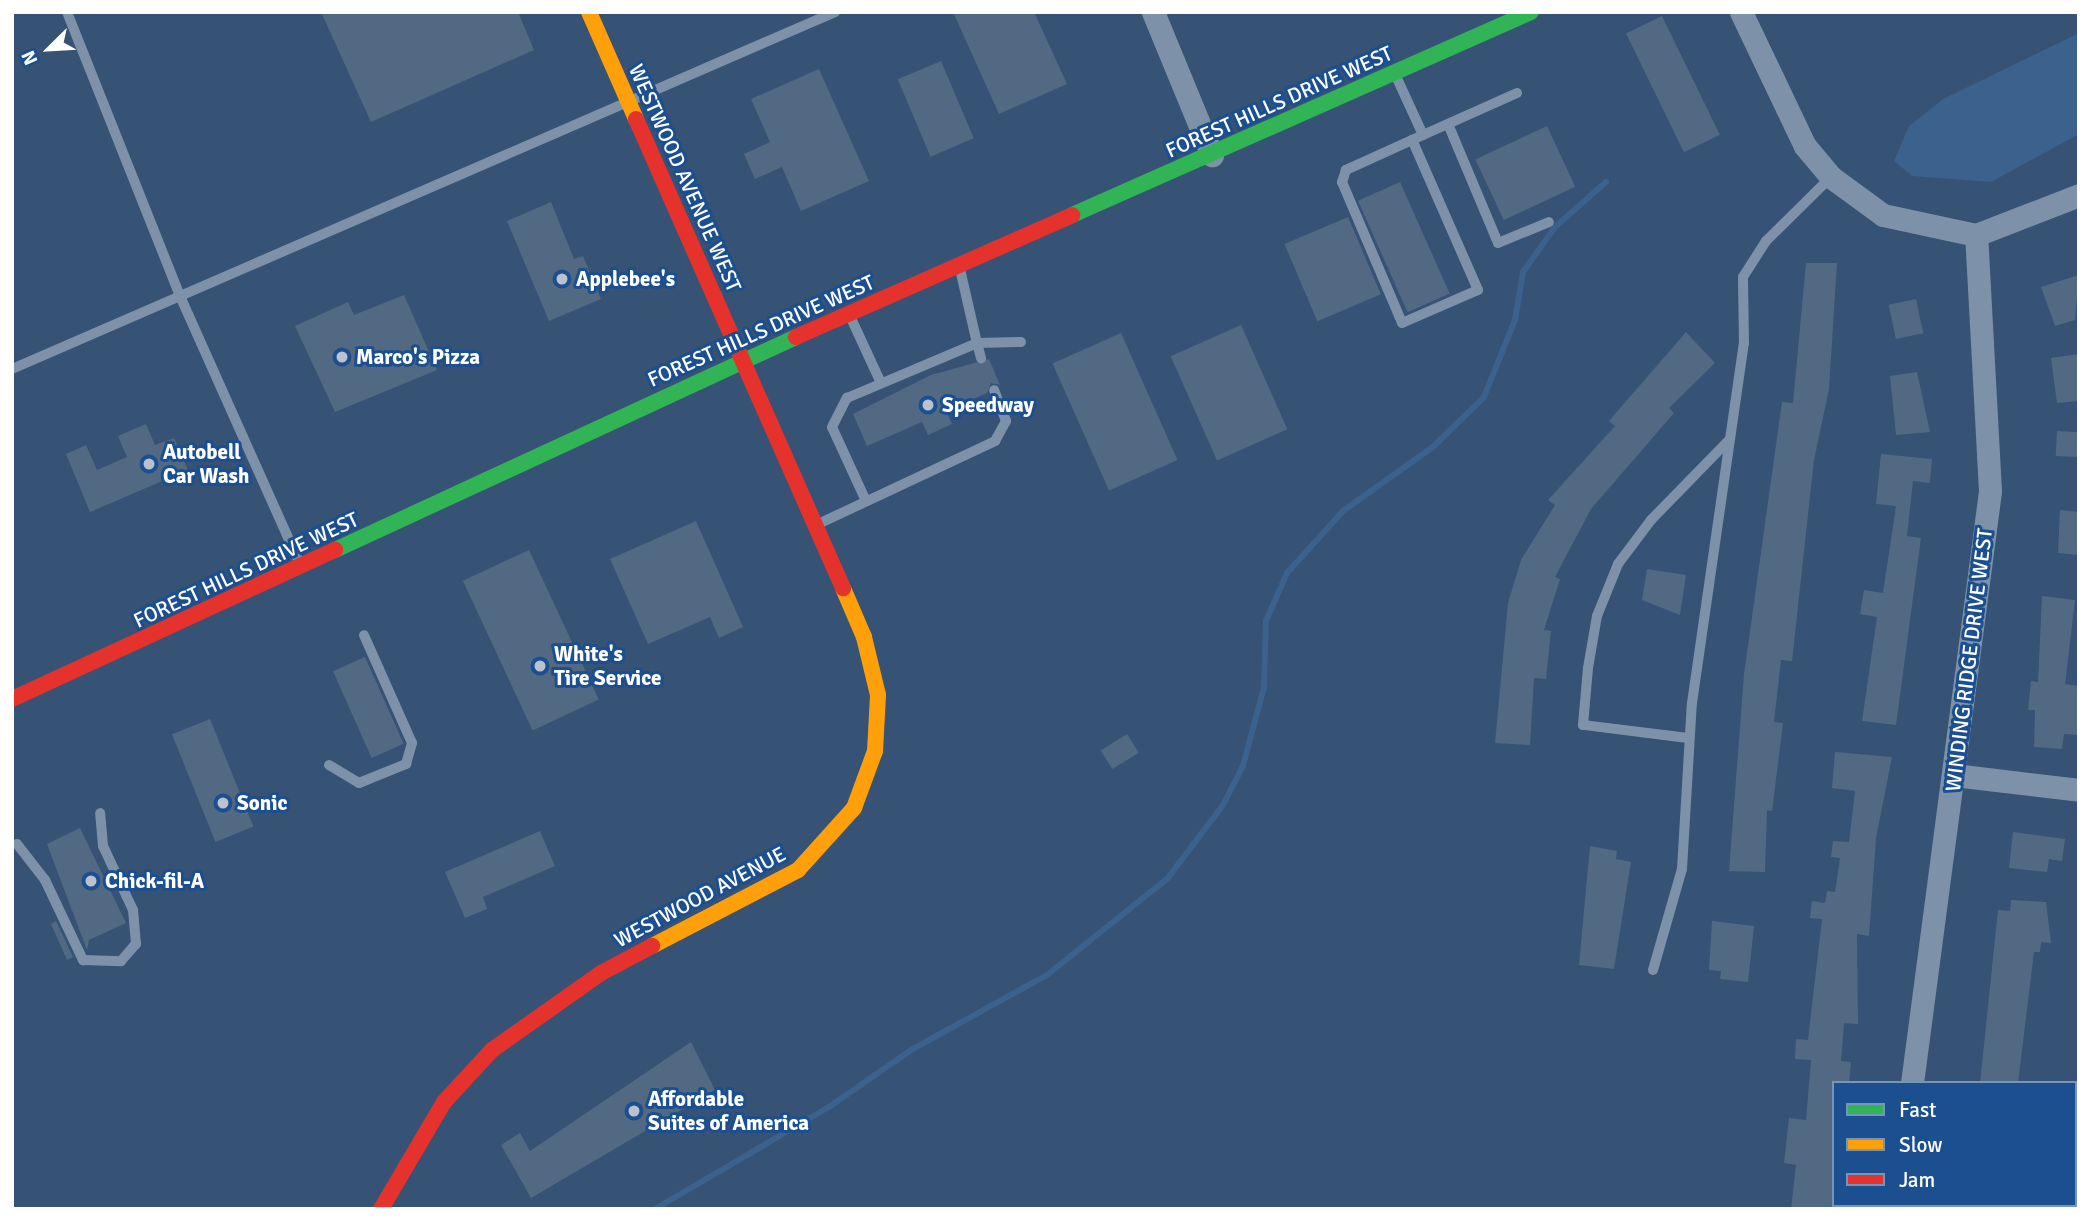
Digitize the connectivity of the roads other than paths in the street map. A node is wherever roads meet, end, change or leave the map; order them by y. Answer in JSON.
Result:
{"nodes":[{"id":1,"x":67,"y":12,"type":"edge"},
{"id":2,"x":589,"y":12,"type":"edge"},
{"id":3,"x":835,"y":12,"type":"edge"},
{"id":4,"x":1153,"y":12,"type":"edge"},
{"id":5,"x":1531,"y":12,"type":"edge"},
{"id":6,"x":1741,"y":12,"type":"edge"},
{"id":7,"x":1395,"y":74,"type":"junction"},
{"id":8,"x":1517,"y":93,"type":"dead end"},
{"id":9,"x":630,"y":104,"type":"junction"},
{"id":10,"x":1448,"y":124,"type":"junction"},
{"id":11,"x":1418,"y":137,"type":"junction"},
{"id":12,"x":1212,"y":155,"type":"junction"},
{"id":13,"x":1830,"y":177,"type":"junction"},
{"id":14,"x":2079,"y":195,"type":"edge"},
{"id":15,"x":1549,"y":222,"type":"dead end"},
{"id":16,"x":1976,"y":235,"type":"junction"},
{"id":17,"x":959,"y":266,"type":"junction"},
{"id":18,"x":180,"y":296,"type":"junction"},
{"id":19,"x":849,"y":313,"type":"junction"},
{"id":20,"x":1021,"y":342,"type":"dead end"},
{"id":21,"x":977,"y":343,"type":"junction"},
{"id":22,"x":981,"y":358,"type":"dead end"},
{"id":23,"x":742,"y":362,"type":"junction"},
{"id":24,"x":12,"y":369,"type":"edge"},
{"id":25,"x":881,"y":383,"type":"junction"},
{"id":26,"x":994,"y":390,"type":"dead end"},
{"id":27,"x":1730,"y":439,"type":"junction"},
{"id":28,"x":866,"y":501,"type":"junction"},
{"id":29,"x":813,"y":526,"type":"junction"},
{"id":30,"x":302,"y":568,"type":"junction"},
{"id":31,"x":364,"y":635,"type":"dead end"},
{"id":32,"x":12,"y":699,"type":"edge"},
{"id":33,"x":1688,"y":738,"type":"junction"},
{"id":34,"x":329,"y":765,"type":"dead end"},
{"id":35,"x":1954,"y":775,"type":"junction"},
{"id":36,"x":2079,"y":790,"type":"edge"},
{"id":37,"x":100,"y":813,"type":"dead end"},
{"id":38,"x":17,"y":844,"type":"dead end"},
{"id":39,"x":1653,"y":970,"type":"dead end"},
{"id":40,"x":1912,"y":1081,"type":"edge"},
{"id":41,"x":381,"y":1209,"type":"edge"}],
"edges":[{"from":1,"to":18,"type":"lane"},
{"from":2,"to":9,"type":"main road","name":"WESTWOOD AVENUE WEST"},
{"from":3,"to":9,"type":"lane"},
{"from":4,"to":12,"type":"street"},
{"from":5,"to":7,"type":"main road","name":"FOREST HILLS DRIVE WEST"},
{"from":6,"to":13,"type":"street"},
{"from":7,"to":11,"type":"lane"},
{"from":7,"to":12,"type":"main road","name":"FOREST HILLS DRIVE WEST"},
{"from":8,"to":10,"type":"lane"},
{"from":9,"to":18,"type":"lane"},
{"from":9,"to":23,"type":"main road","name":"WESTWOOD AVENUE WEST"},
{"from":10,"to":11,"type":"lane"},
{"from":10,"to":15,"type":"lane"},
{"from":11,"to":11,"type":"lane"},
{"from":12,"to":17,"type":"main road","name":"FOREST HILLS DRIVE WEST"},
{"from":13,"to":16,"type":"street"},
{"from":13,"to":27,"type":"lane"},
{"from":14,"to":16,"type":"street"},
{"from":16,"to":35,"type":"street","name":"WINDING RIDGE DRIVE WEST"},
{"from":17,"to":19,"type":"main road","name":"FOREST HILLS DRIVE WEST"},
{"from":17,"to":21,"type":"lane"},
{"from":18,"to":24,"type":"lane"},
{"from":18,"to":30,"type":"lane"},
{"from":19,"to":23,"type":"main road","name":"FOREST HILLS DRIVE WEST"},
{"from":19,"to":25,"type":"lane"},
{"from":20,"to":21,"type":"lane"},
{"from":21,"to":22,"type":"lane"},
{"from":21,"to":25,"type":"lane"},
{"from":23,"to":29,"type":"main road","name":"WESTWOOD AVENUE"},
{"from":23,"to":30,"type":"main road","name":"FOREST HILLS DRIVE WEST"},
{"from":25,"to":28,"type":"lane"},
{"from":26,"to":28,"type":"lane"},
{"from":27,"to":33,"type":"lane"},
{"from":27,"to":33,"type":"lane"},
{"from":28,"to":29,"type":"lane"},
{"from":29,"to":41,"type":"main road","name":"WESTWOOD AVENUE"},
{"from":30,"to":32,"type":"main road","name":"FOREST HILLS DRIVE WEST"},
{"from":31,"to":34,"type":"lane"},
{"from":33,"to":39,"type":"lane"},
{"from":35,"to":36,"type":"street"},
{"from":35,"to":40,"type":"street","name":"WINDING RIDGE DRIVE WEST"},
{"from":37,"to":38,"type":"lane"}]}
